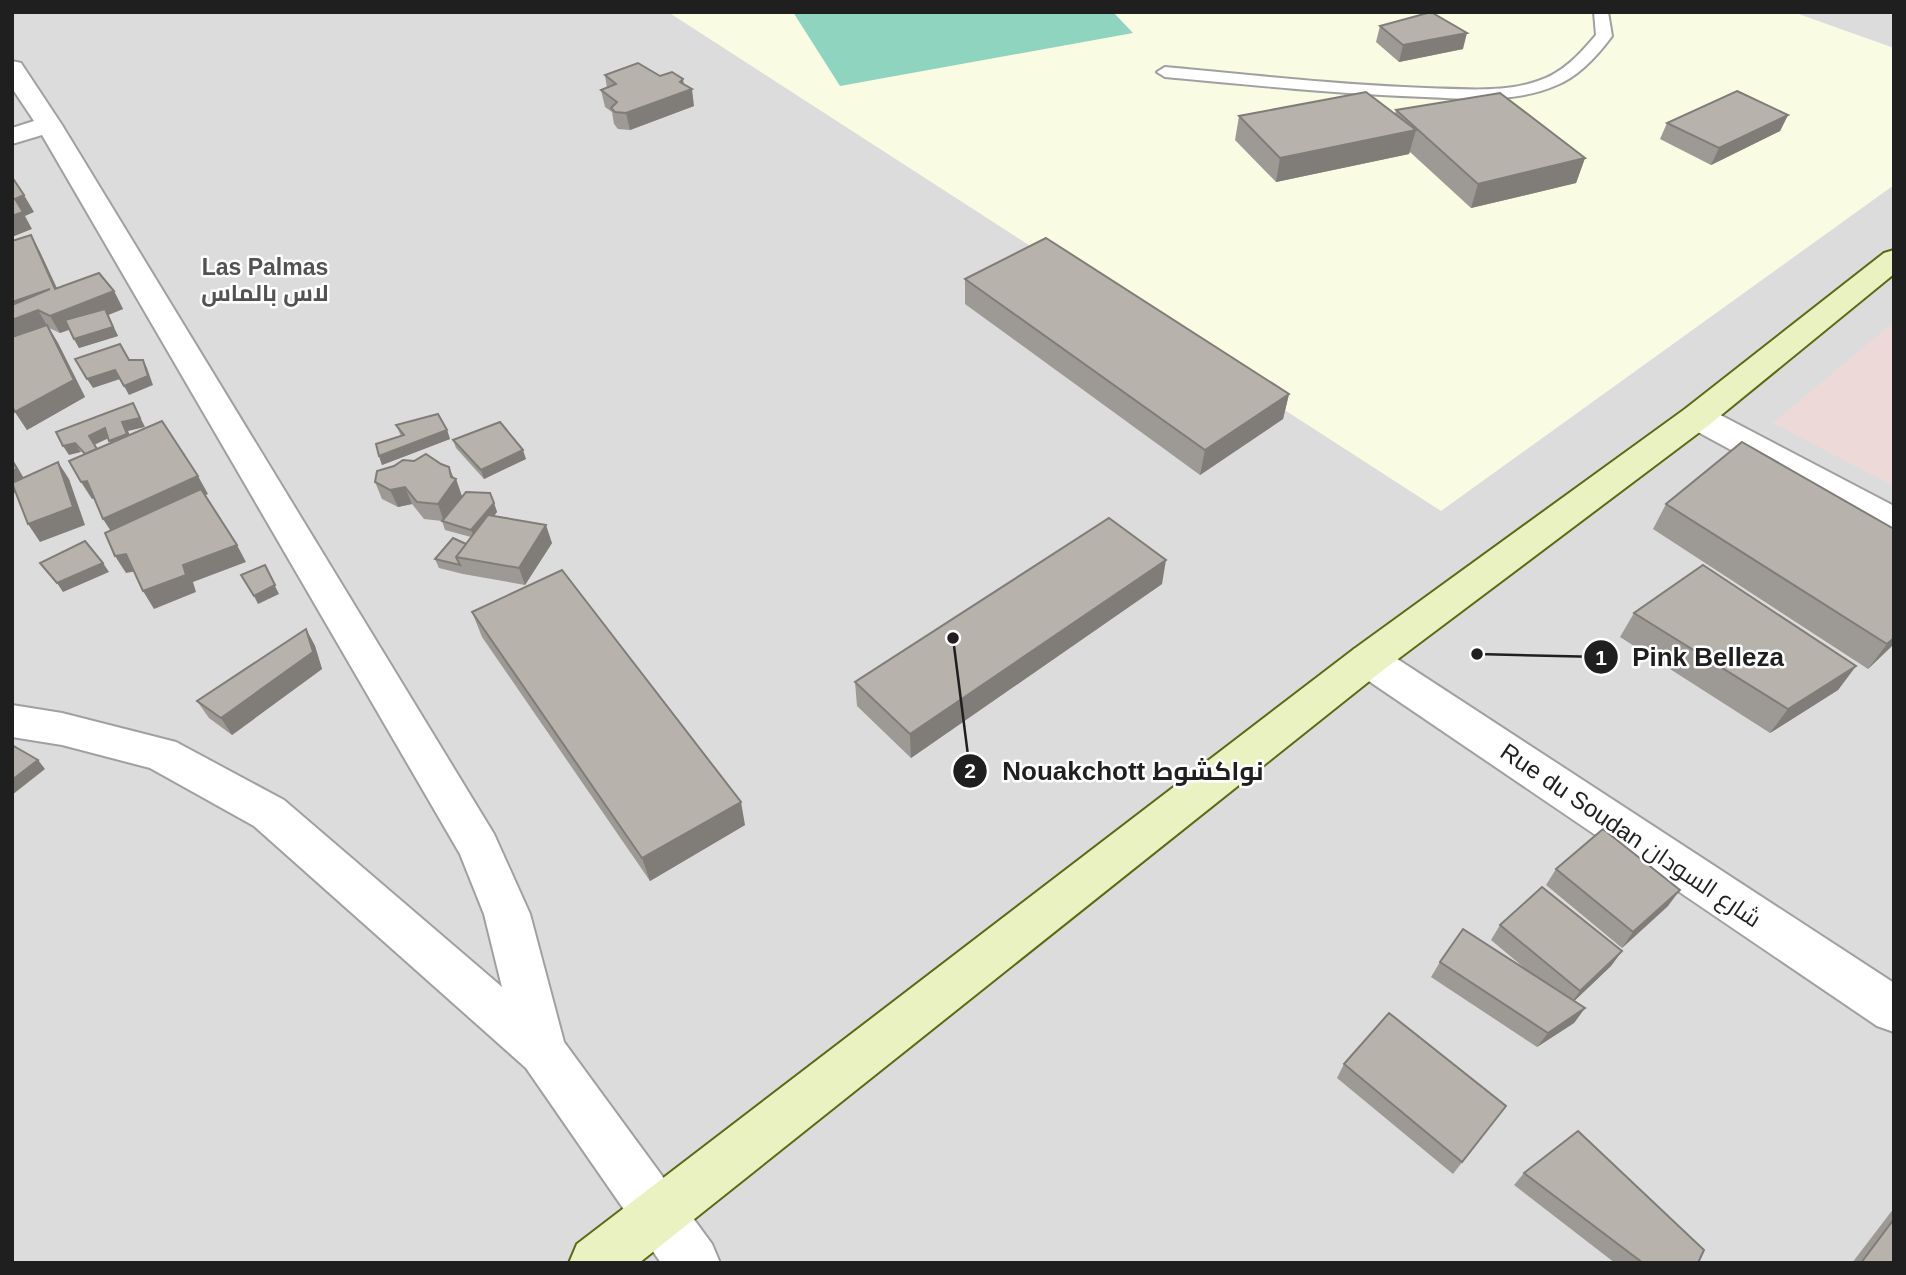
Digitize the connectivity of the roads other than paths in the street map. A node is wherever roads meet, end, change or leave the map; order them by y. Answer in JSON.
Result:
{"nodes":[{"id":1,"x":1601,"y":12,"type":"edge"},
{"id":2,"x":12,"y":68,"type":"edge"},
{"id":3,"x":1166,"y":72,"type":"dead end"},
{"id":4,"x":49,"y":125,"type":"junction"},
{"id":5,"x":12,"y":136,"type":"edge"},
{"id":6,"x":1894,"y":259,"type":"edge"},
{"id":7,"x":1697,"y":417,"type":"junction"},
{"id":8,"x":1894,"y":522,"type":"edge"},
{"id":9,"x":1368,"y":660,"type":"junction"},
{"id":10,"x":12,"y":721,"type":"edge"},
{"id":11,"x":1894,"y":1010,"type":"edge"},
{"id":12,"x":543,"y":1052,"type":"junction"},
{"id":13,"x":658,"y":1214,"type":"junction"},
{"id":14,"x":596,"y":1263,"type":"edge"},
{"id":15,"x":693,"y":1263,"type":"edge"}],
"edges":[{"from":1,"to":3,"type":"lane"},
{"from":2,"to":4,"type":"street"},
{"from":4,"to":5,"type":"street"},
{"from":4,"to":12,"type":"street"},
{"from":6,"to":7,"type":"main road"},
{"from":7,"to":8,"type":"street"},
{"from":7,"to":9,"type":"main road"},
{"from":9,"to":11,"type":"street","name":"Rue du Soudan شارع السودان"},
{"from":9,"to":13,"type":"main road"},
{"from":10,"to":12,"type":"street"},
{"from":12,"to":13,"type":"street"},
{"from":13,"to":14,"type":"main road"},
{"from":13,"to":15,"type":"street"}]}
